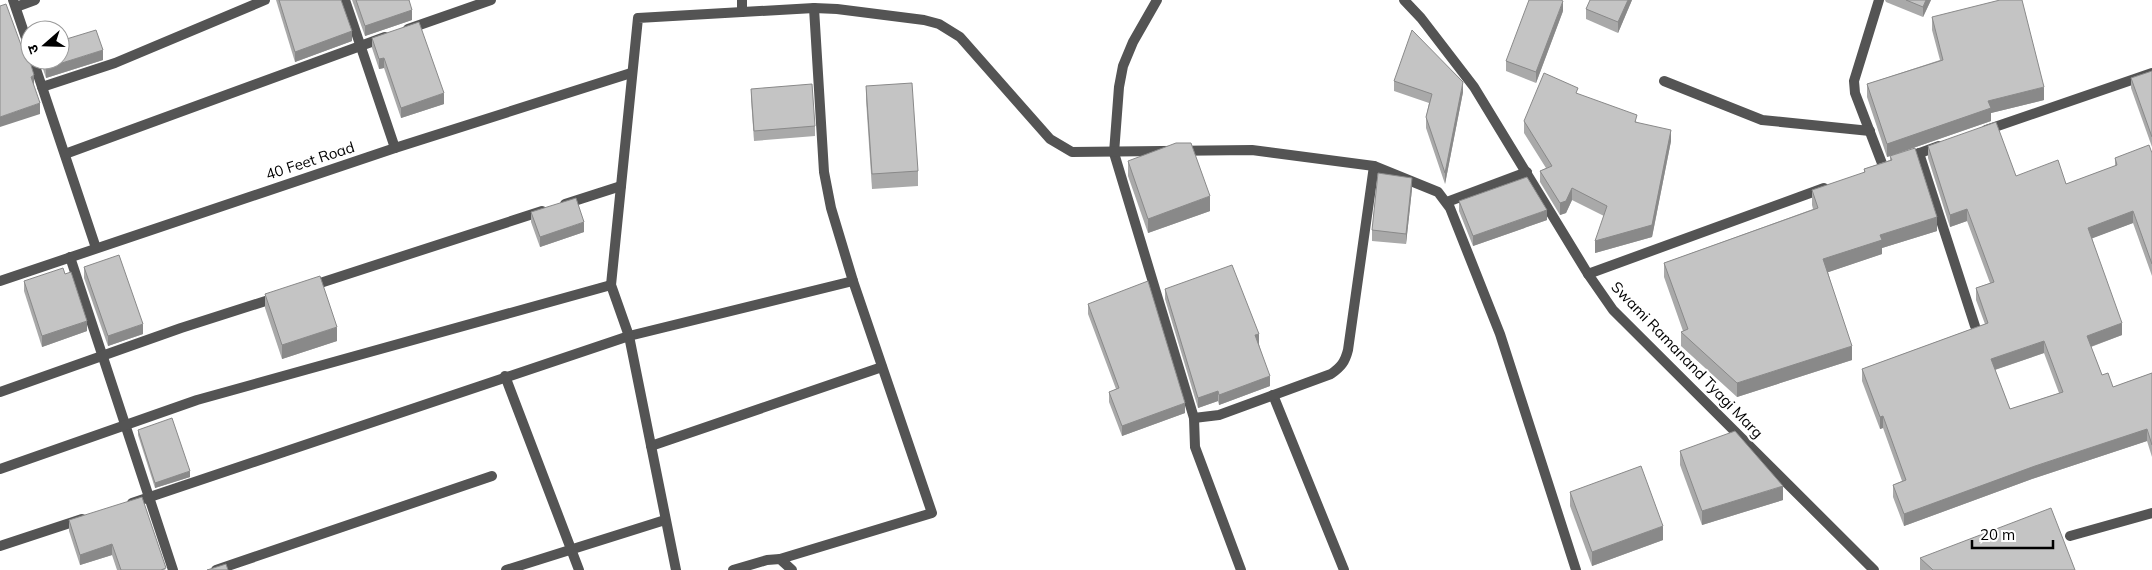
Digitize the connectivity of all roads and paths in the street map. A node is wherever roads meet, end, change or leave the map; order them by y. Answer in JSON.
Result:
{"nodes":[{"id":1,"x":35,"y":0,"type":"edge"},
{"id":2,"x":265,"y":0,"type":"edge"},
{"id":3,"x":345,"y":0,"type":"edge"},
{"id":4,"x":491,"y":0,"type":"edge"},
{"id":5,"x":742,"y":0,"type":"edge"},
{"id":6,"x":1157,"y":0,"type":"edge"},
{"id":7,"x":1404,"y":0,"type":"edge"},
{"id":8,"x":1878,"y":0,"type":"edge"},
{"id":9,"x":15,"y":4,"type":"edge"},
{"id":10,"x":814,"y":8,"type":"junction"},
{"id":11,"x":742,"y":12,"type":"junction"},
{"id":12,"x":20,"y":20,"type":"edge"},
{"id":13,"x":361,"y":45,"type":"junction"},
{"id":14,"x":36,"y":70,"type":"edge"},
{"id":15,"x":631,"y":73,"type":"junction"},
{"id":16,"x":2152,"y":73,"type":"edge"},
{"id":17,"x":1664,"y":81,"type":"dead end"},
{"id":18,"x":42,"y":87,"type":"junction"},
{"id":19,"x":1870,"y":131,"type":"junction"},
{"id":20,"x":1975,"y":134,"type":"edge"},
{"id":21,"x":1947,"y":144,"type":"edge"},
{"id":22,"x":395,"y":148,"type":"junction"},
{"id":23,"x":1114,"y":153,"type":"junction"},
{"id":24,"x":1919,"y":153,"type":"junction"},
{"id":25,"x":64,"y":154,"type":"junction"},
{"id":26,"x":1374,"y":166,"type":"junction"},
{"id":27,"x":1527,"y":172,"type":"junction"},
{"id":28,"x":1837,"y":183,"type":"edge"},
{"id":29,"x":621,"y":186,"type":"junction"},
{"id":30,"x":1447,"y":202,"type":"junction"},
{"id":31,"x":96,"y":248,"type":"junction"},
{"id":32,"x":70,"y":257,"type":"junction"},
{"id":33,"x":1588,"y":274,"type":"junction"},
{"id":34,"x":0,"y":281,"type":"edge"},
{"id":35,"x":853,"y":281,"type":"junction"},
{"id":36,"x":611,"y":285,"type":"junction"},
{"id":37,"x":304,"y":288,"type":"edge"},
{"id":38,"x":285,"y":294,"type":"edge"},
{"id":39,"x":1975,"y":326,"type":"edge"},
{"id":40,"x":629,"y":336,"type":"junction"},
{"id":41,"x":102,"y":356,"type":"junction"},
{"id":42,"x":882,"y":367,"type":"junction"},
{"id":43,"x":505,"y":376,"type":"junction"},
{"id":44,"x":0,"y":392,"type":"edge"},
{"id":45,"x":1273,"y":395,"type":"junction"},
{"id":46,"x":1194,"y":418,"type":"junction"},
{"id":47,"x":125,"y":425,"type":"junction"},
{"id":48,"x":651,"y":446,"type":"junction"},
{"id":49,"x":0,"y":469,"type":"edge"},
{"id":50,"x":492,"y":476,"type":"dead end"},
{"id":51,"x":150,"y":497,"type":"junction"},
{"id":52,"x":123,"y":506,"type":"edge"},
{"id":53,"x":2152,"y":513,"type":"edge"},
{"id":54,"x":96,"y":514,"type":"edge"},
{"id":55,"x":665,"y":520,"type":"junction"},
{"id":56,"x":2070,"y":536,"type":"dead end"},
{"id":57,"x":0,"y":546,"type":"edge"},
{"id":58,"x":571,"y":548,"type":"junction"},
{"id":59,"x":780,"y":559,"type":"junction"},
{"id":60,"x":173,"y":570,"type":"edge"},
{"id":61,"x":216,"y":570,"type":"edge"},
{"id":62,"x":506,"y":570,"type":"edge"},
{"id":63,"x":578,"y":570,"type":"edge"},
{"id":64,"x":676,"y":570,"type":"edge"},
{"id":65,"x":733,"y":570,"type":"edge"},
{"id":66,"x":792,"y":570,"type":"edge"},
{"id":67,"x":1241,"y":570,"type":"edge"},
{"id":68,"x":1344,"y":570,"type":"edge"},
{"id":69,"x":1576,"y":570,"type":"edge"},
{"id":70,"x":1874,"y":570,"type":"edge"}],
"edges":[{"from":1,"to":9,"type":"street"},
{"from":2,"to":18,"type":"street"},
{"from":3,"to":13,"type":"street"},
{"from":4,"to":13,"type":"street"},
{"from":5,"to":11,"type":"street"},
{"from":6,"to":23,"type":"street"},
{"from":7,"to":27,"type":"street","name":"Swami Ramanand Tyagi Marg"},
{"from":8,"to":19,"type":"street"},
{"from":9,"to":12,"type":"street"},
{"from":10,"to":11,"type":"street"},
{"from":10,"to":23,"type":"street"},
{"from":10,"to":35,"type":"street"},
{"from":11,"to":15,"type":"street"},
{"from":13,"to":22,"type":"street"},
{"from":13,"to":25,"type":"street"},
{"from":14,"to":18,"type":"street"},
{"from":15,"to":22,"type":"street","name":"40 Feet Road"},
{"from":15,"to":29,"type":"street"},
{"from":16,"to":20,"type":"street"},
{"from":17,"to":19,"type":"street"},
{"from":18,"to":25,"type":"street"},
{"from":19,"to":24,"type":"street"},
{"from":21,"to":24,"type":"street"},
{"from":22,"to":31,"type":"street","name":"40 Feet Road"},
{"from":23,"to":26,"type":"street"},
{"from":23,"to":46,"type":"street"},
{"from":24,"to":39,"type":"street"},
{"from":25,"to":31,"type":"street"},
{"from":26,"to":30,"type":"street"},
{"from":26,"to":45,"type":"street"},
{"from":27,"to":30,"type":"street"},
{"from":27,"to":33,"type":"street","name":"Swami Ramanand Tyagi Marg"},
{"from":28,"to":33,"type":"street"},
{"from":29,"to":36,"type":"street"},
{"from":29,"to":37,"type":"street"},
{"from":30,"to":69,"type":"street"},
{"from":31,"to":32,"type":"street","name":"40 Feet Road"},
{"from":32,"to":34,"type":"street","name":"40 Feet Road"},
{"from":32,"to":41,"type":"street"},
{"from":33,"to":70,"type":"street","name":"Swami Ramanand Tyagi Marg"},
{"from":35,"to":40,"type":"street"},
{"from":35,"to":42,"type":"street"},
{"from":36,"to":40,"type":"street"},
{"from":36,"to":47,"type":"street"},
{"from":38,"to":41,"type":"street"},
{"from":40,"to":43,"type":"street"},
{"from":40,"to":48,"type":"street"},
{"from":41,"to":44,"type":"street"},
{"from":41,"to":47,"type":"street"},
{"from":42,"to":48,"type":"street"},
{"from":42,"to":59,"type":"street"},
{"from":43,"to":51,"type":"street"},
{"from":43,"to":58,"type":"street"},
{"from":45,"to":46,"type":"street"},
{"from":45,"to":68,"type":"street"},
{"from":46,"to":67,"type":"street"},
{"from":47,"to":49,"type":"street"},
{"from":47,"to":51,"type":"street"},
{"from":48,"to":55,"type":"street"},
{"from":50,"to":61,"type":"street"},
{"from":51,"to":52,"type":"street"},
{"from":51,"to":60,"type":"street"},
{"from":53,"to":56,"type":"street"},
{"from":54,"to":57,"type":"street"},
{"from":55,"to":58,"type":"street"},
{"from":55,"to":64,"type":"street"},
{"from":58,"to":62,"type":"street"},
{"from":58,"to":63,"type":"street"},
{"from":59,"to":65,"type":"street"},
{"from":59,"to":66,"type":"street"}]}
